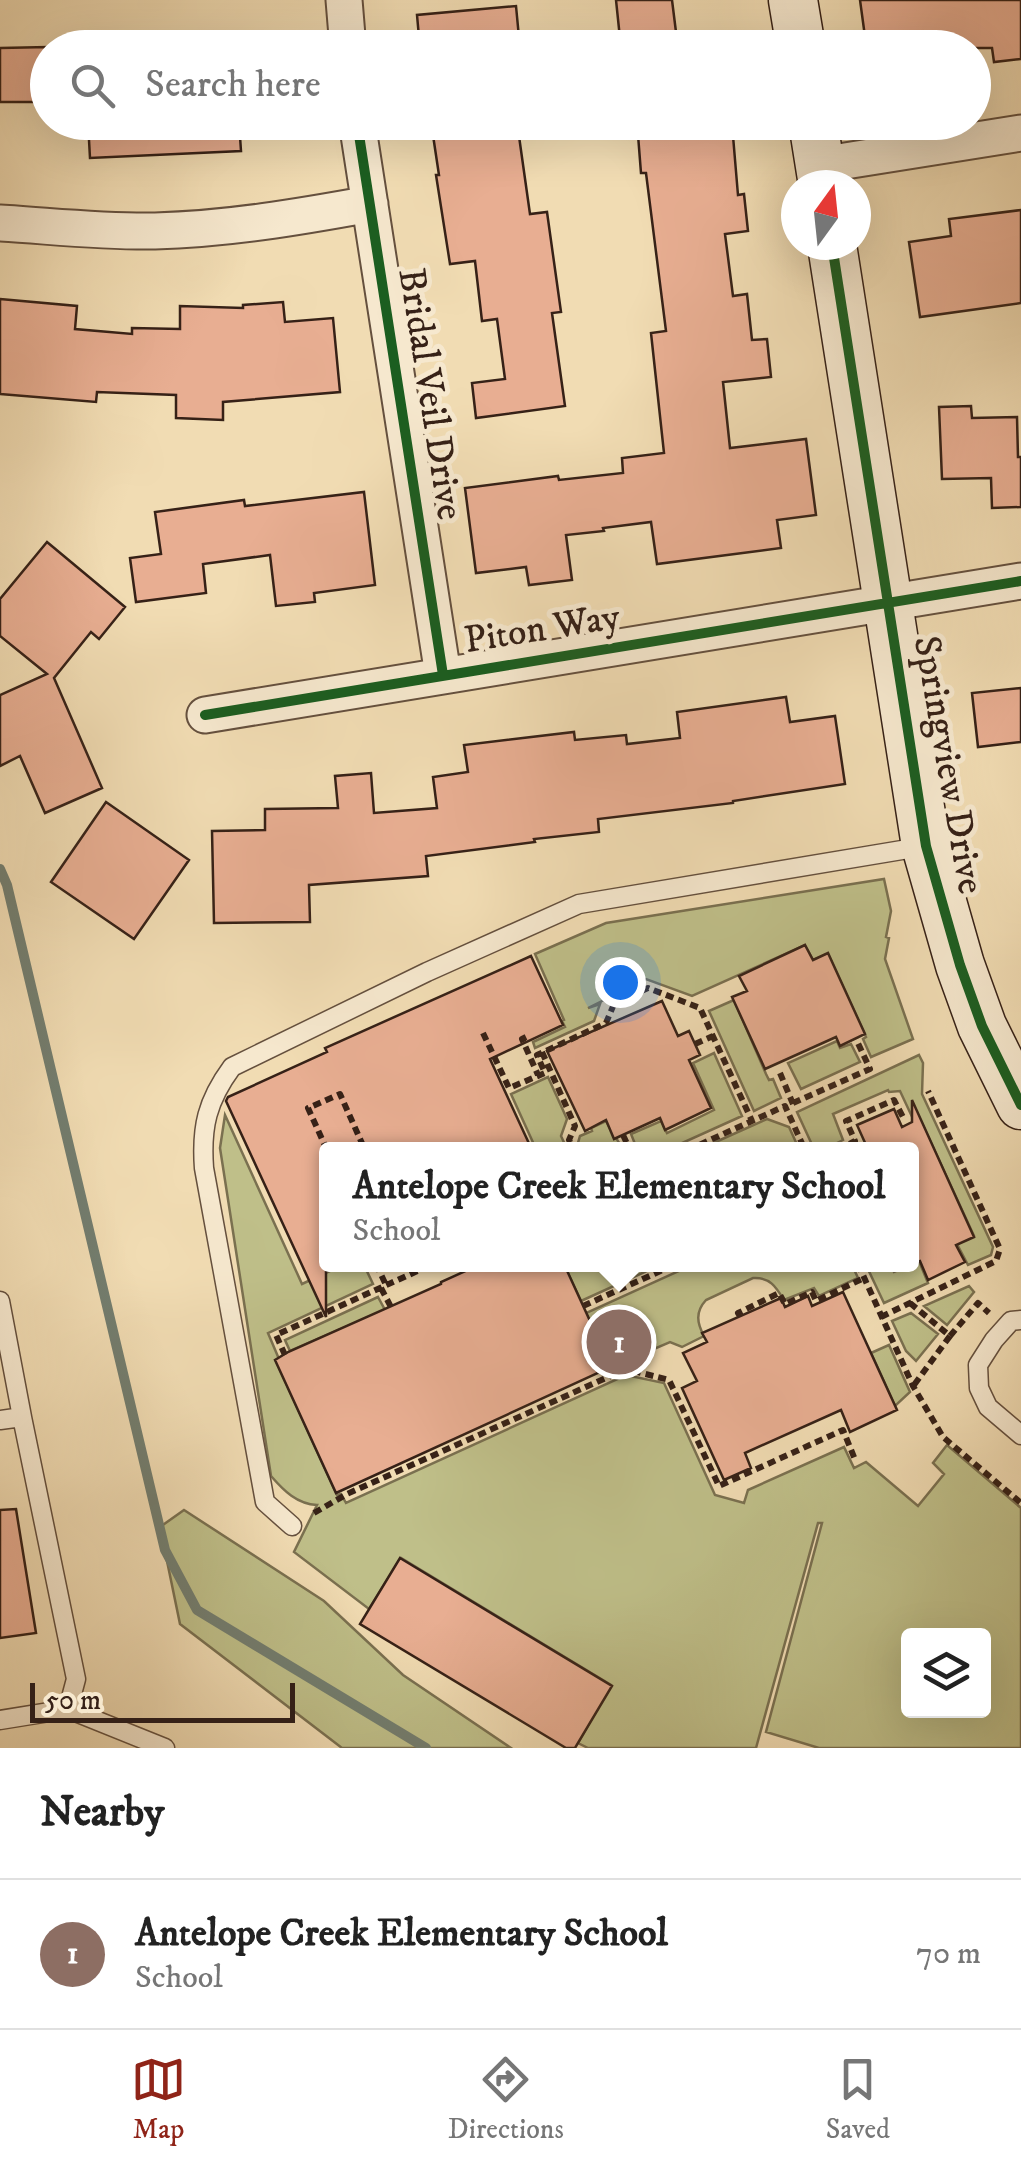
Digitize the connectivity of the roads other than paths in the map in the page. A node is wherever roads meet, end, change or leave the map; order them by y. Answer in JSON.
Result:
{"nodes":[{"id":1,"x":344,"y":0,"type":"edge"},
{"id":2,"x":793,"y":0,"type":"edge"},
{"id":3,"x":346,"y":30,"type":"edge"},
{"id":4,"x":798,"y":30,"type":"edge"},
{"id":5,"x":1021,"y":133,"type":"edge"},
{"id":6,"x":991,"y":137,"type":"edge"},
{"id":7,"x":359,"y":140,"type":"edge"},
{"id":8,"x":964,"y":140,"type":"edge"},
{"id":9,"x":818,"y":158,"type":"edge"},
{"id":10,"x":370,"y":204,"type":"junction"},
{"id":11,"x":0,"y":223,"type":"edge"},
{"id":12,"x":834,"y":260,"type":"edge"},
{"id":13,"x":1021,"y":581,"type":"edge"},
{"id":14,"x":889,"y":602,"type":"junction"},
{"id":15,"x":443,"y":676,"type":"junction"},
{"id":16,"x":205,"y":715,"type":"dead end"},
{"id":17,"x":926,"y":846,"type":"junction"},
{"id":18,"x":1021,"y":1105,"type":"edge"},
{"id":19,"x":0,"y":1301,"type":"edge"},
{"id":20,"x":1021,"y":1320,"type":"edge"},
{"id":21,"x":22,"y":1417,"type":"junction"},
{"id":22,"x":0,"y":1420,"type":"edge"},
{"id":23,"x":1021,"y":1435,"type":"edge"},
{"id":24,"x":292,"y":1526,"type":"road end"},
{"id":25,"x":68,"y":1708,"type":"junction"},
{"id":26,"x":0,"y":1720,"type":"edge"},
{"id":27,"x":166,"y":1748,"type":"edge"}],
"edges":[{"from":1,"to":3,"type":"street"},
{"from":2,"to":4,"type":"street"},
{"from":5,"to":6,"type":"street"},
{"from":7,"to":10,"type":"street","name":"Bridal Veil Drive"},
{"from":8,"to":9,"type":"street"},
{"from":10,"to":11,"type":"street"},
{"from":10,"to":15,"type":"street","name":"Bridal Veil Drive"},
{"from":12,"to":14,"type":"street","name":"Springview Drive"},
{"from":13,"to":14,"type":"street","name":"Piton Way"},
{"from":14,"to":15,"type":"street","name":"Piton Way"},
{"from":14,"to":17,"type":"street","name":"Springview Drive"},
{"from":15,"to":16,"type":"street","name":"Piton Way"},
{"from":17,"to":18,"type":"street","name":"Springview Drive"},
{"from":17,"to":24,"type":"lane"},
{"from":19,"to":21,"type":"lane"},
{"from":20,"to":23,"type":"lane"},
{"from":21,"to":22,"type":"lane"},
{"from":21,"to":25,"type":"lane"},
{"from":25,"to":26,"type":"lane"},
{"from":25,"to":27,"type":"lane"}]}
